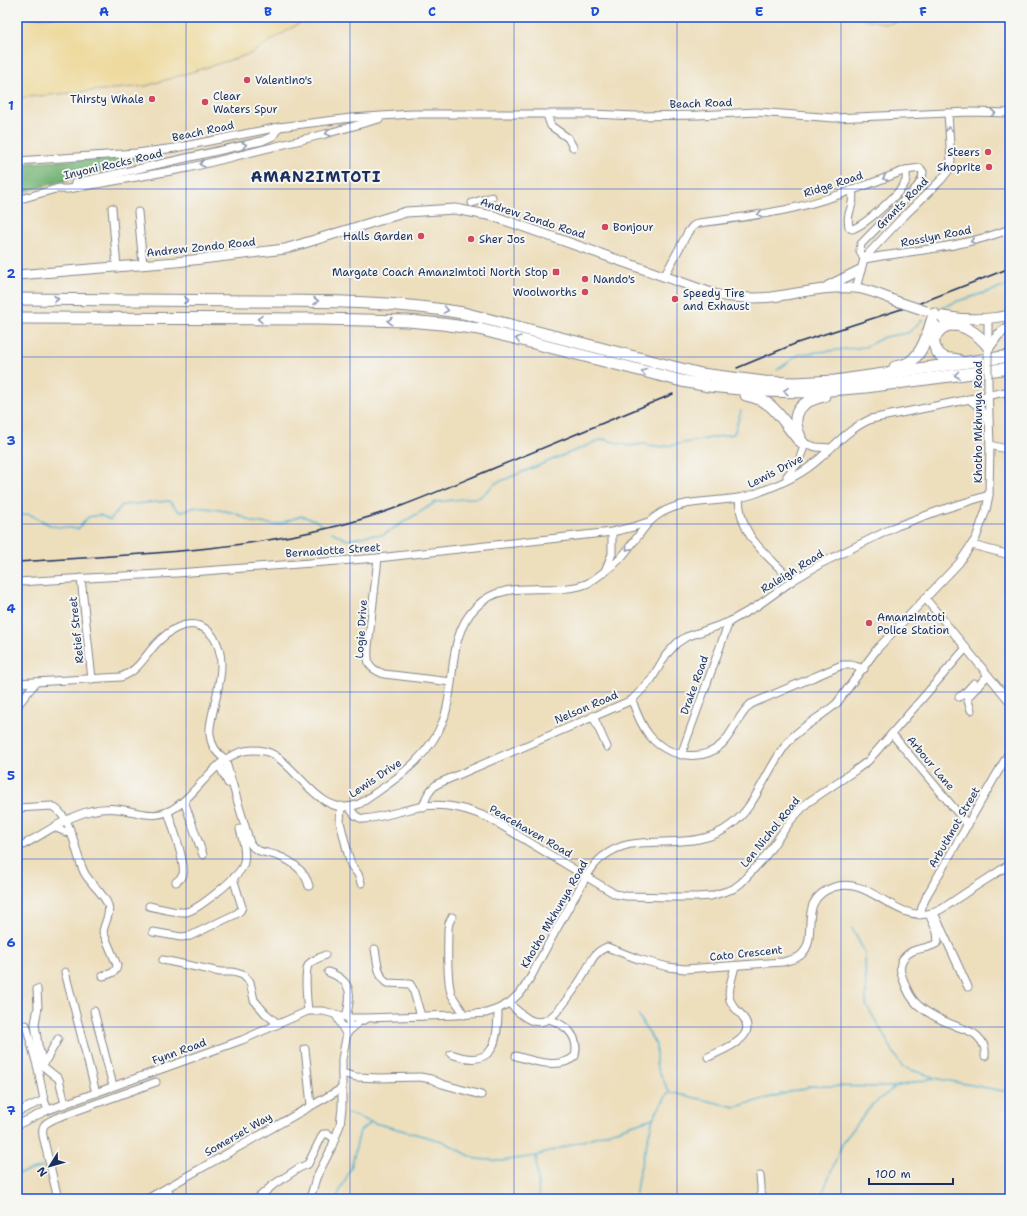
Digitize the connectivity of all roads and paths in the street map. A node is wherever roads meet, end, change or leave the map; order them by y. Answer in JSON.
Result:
{"nodes":[{"id":1,"x":948,"y":113,"type":"junction"},
{"id":2,"x":1010,"y":113,"type":"edge"},
{"id":3,"x":393,"y":115,"type":"junction"},
{"id":4,"x":547,"y":115,"type":"junction"},
{"id":5,"x":351,"y":118,"type":"junction"},
{"id":6,"x":279,"y":127,"type":"junction"},
{"id":7,"x":352,"y":127,"type":"junction"},
{"id":8,"x":573,"y":147,"type":"dead end"},
{"id":9,"x":17,"y":161,"type":"edge"},
{"id":10,"x":906,"y":170,"type":"junction"},
{"id":11,"x":56,"y":189,"type":"junction"},
{"id":12,"x":852,"y":190,"type":"junction"},
{"id":13,"x":492,"y":197,"type":"dead end"},
{"id":14,"x":17,"y":200,"type":"edge"},
{"id":15,"x":472,"y":203,"type":"dead end"},
{"id":16,"x":112,"y":208,"type":"dead end"},
{"id":17,"x":138,"y":212,"type":"dead end"},
{"id":18,"x":1010,"y":228,"type":"edge"},
{"id":19,"x":880,"y":241,"type":"junction"},
{"id":20,"x":883,"y":256,"type":"junction"},
{"id":21,"x":864,"y":260,"type":"junction"},
{"id":22,"x":143,"y":265,"type":"junction"},
{"id":23,"x":117,"y":268,"type":"junction"},
{"id":24,"x":860,"y":270,"type":"junction"},
{"id":25,"x":17,"y":275,"type":"edge"},
{"id":26,"x":664,"y":277,"type":"junction"},
{"id":27,"x":856,"y":288,"type":"junction"},
{"id":28,"x":819,"y":289,"type":"junction"},
{"id":29,"x":17,"y":299,"type":"edge"},
{"id":30,"x":935,"y":314,"type":"junction"},
{"id":31,"x":1010,"y":315,"type":"edge"},
{"id":32,"x":17,"y":318,"type":"edge"},
{"id":33,"x":988,"y":319,"type":"junction"},
{"id":34,"x":954,"y":325,"type":"junction"},
{"id":35,"x":1010,"y":326,"type":"edge"},
{"id":36,"x":934,"y":342,"type":"junction"},
{"id":37,"x":988,"y":349,"type":"junction"},
{"id":38,"x":1010,"y":356,"type":"edge"},
{"id":39,"x":976,"y":361,"type":"junction"},
{"id":40,"x":1010,"y":368,"type":"edge"},
{"id":41,"x":810,"y":382,"type":"junction"},
{"id":42,"x":695,"y":384,"type":"junction"},
{"id":43,"x":866,"y":386,"type":"junction"},
{"id":44,"x":1010,"y":391,"type":"edge"},
{"id":45,"x":988,"y":395,"type":"junction"},
{"id":46,"x":969,"y":399,"type":"junction"},
{"id":47,"x":989,"y":424,"type":"junction"},
{"id":48,"x":804,"y":444,"type":"junction"},
{"id":49,"x":990,"y":446,"type":"junction"},
{"id":50,"x":830,"y":448,"type":"junction"},
{"id":51,"x":1010,"y":450,"type":"edge"},
{"id":52,"x":776,"y":485,"type":"junction"},
{"id":53,"x":989,"y":496,"type":"junction"},
{"id":54,"x":738,"y":499,"type":"junction"},
{"id":55,"x":648,"y":522,"type":"junction"},
{"id":56,"x":612,"y":532,"type":"junction"},
{"id":57,"x":972,"y":545,"type":"junction"},
{"id":58,"x":1010,"y":554,"type":"edge"},
{"id":59,"x":378,"y":558,"type":"junction"},
{"id":60,"x":605,"y":571,"type":"junction"},
{"id":61,"x":81,"y":578,"type":"junction"},
{"id":62,"x":792,"y":581,"type":"junction"},
{"id":63,"x":17,"y":582,"type":"edge"},
{"id":64,"x":925,"y":598,"type":"junction"},
{"id":65,"x":729,"y":622,"type":"junction"},
{"id":66,"x":966,"y":648,"type":"junction"},
{"id":67,"x":864,"y":668,"type":"junction"},
{"id":68,"x":986,"y":673,"type":"junction"},
{"id":69,"x":92,"y":679,"type":"junction"},
{"id":70,"x":36,"y":682,"type":"junction"},
{"id":71,"x":451,"y":682,"type":"junction"},
{"id":72,"x":17,"y":683,"type":"edge"},
{"id":73,"x":959,"y":697,"type":"dead end"},
{"id":74,"x":632,"y":700,"type":"junction"},
{"id":75,"x":1010,"y":702,"type":"edge"},
{"id":76,"x":17,"y":706,"type":"edge"},
{"id":77,"x":971,"y":710,"type":"dead end"},
{"id":78,"x":593,"y":716,"type":"junction"},
{"id":79,"x":892,"y":734,"type":"junction"},
{"id":80,"x":607,"y":747,"type":"dead end"},
{"id":81,"x":1010,"y":751,"type":"edge"},
{"id":82,"x":681,"y":755,"type":"junction"},
{"id":83,"x":225,"y":759,"type":"junction"},
{"id":84,"x":219,"y":765,"type":"junction"},
{"id":85,"x":184,"y":801,"type":"junction"},
{"id":86,"x":341,"y":806,"type":"junction"},
{"id":87,"x":423,"y":807,"type":"junction"},
{"id":88,"x":17,"y":808,"type":"edge"},
{"id":89,"x":349,"y":808,"type":"junction"},
{"id":90,"x":168,"y":812,"type":"junction"},
{"id":91,"x":65,"y":820,"type":"junction"},
{"id":92,"x":968,"y":825,"type":"junction"},
{"id":93,"x":54,"y":827,"type":"junction"},
{"id":94,"x":71,"y":834,"type":"junction"},
{"id":95,"x":17,"y":848,"type":"edge"},
{"id":96,"x":203,"y":855,"type":"dead end"},
{"id":97,"x":1010,"y":864,"type":"edge"},
{"id":98,"x":586,"y":877,"type":"junction"},
{"id":99,"x":233,"y":878,"type":"junction"},
{"id":100,"x":176,"y":882,"type":"dead end"},
{"id":101,"x":361,"y":884,"type":"dead end"},
{"id":102,"x":309,"y":886,"type":"dead end"},
{"id":103,"x":149,"y":906,"type":"dead end"},
{"id":104,"x":932,"y":913,"type":"junction"},
{"id":105,"x":920,"y":915,"type":"junction"},
{"id":106,"x":452,"y":917,"type":"dead end"},
{"id":107,"x":153,"y":932,"type":"dead end"},
{"id":108,"x":375,"y":949,"type":"dead end"},
{"id":109,"x":325,"y":955,"type":"dead end"},
{"id":110,"x":163,"y":960,"type":"dead end"},
{"id":111,"x":735,"y":966,"type":"junction"},
{"id":112,"x":65,"y":972,"type":"dead end"},
{"id":113,"x":328,"y":972,"type":"dead end"},
{"id":114,"x":103,"y":976,"type":"dead end"},
{"id":115,"x":968,"y":987,"type":"dead end"},
{"id":116,"x":38,"y":989,"type":"dead end"},
{"id":117,"x":509,"y":1003,"type":"junction"},
{"id":118,"x":498,"y":1009,"type":"junction"},
{"id":119,"x":94,"y":1011,"type":"dead end"},
{"id":120,"x":308,"y":1011,"type":"junction"},
{"id":121,"x":336,"y":1014,"type":"junction"},
{"id":122,"x":464,"y":1015,"type":"junction"},
{"id":123,"x":421,"y":1016,"type":"junction"},
{"id":124,"x":348,"y":1017,"type":"junction"},
{"id":125,"x":366,"y":1018,"type":"junction"},
{"id":126,"x":549,"y":1019,"type":"junction"},
{"id":127,"x":278,"y":1024,"type":"junction"},
{"id":128,"x":26,"y":1025,"type":"dead end"},
{"id":129,"x":346,"y":1034,"type":"junction"},
{"id":130,"x":58,"y":1039,"type":"dead end"},
{"id":131,"x":305,"y":1049,"type":"dead end"},
{"id":132,"x":451,"y":1054,"type":"dead end"},
{"id":133,"x":516,"y":1056,"type":"dead end"},
{"id":134,"x":986,"y":1056,"type":"dead end"},
{"id":135,"x":708,"y":1057,"type":"dead end"},
{"id":136,"x":43,"y":1065,"type":"junction"},
{"id":137,"x":342,"y":1073,"type":"junction"},
{"id":138,"x":156,"y":1082,"type":"dead end"},
{"id":139,"x":113,"y":1086,"type":"junction"},
{"id":140,"x":341,"y":1089,"type":"junction"},
{"id":141,"x":96,"y":1092,"type":"junction"},
{"id":142,"x":481,"y":1095,"type":"dead end"},
{"id":143,"x":44,"y":1100,"type":"junction"},
{"id":144,"x":66,"y":1104,"type":"junction"},
{"id":145,"x":311,"y":1105,"type":"junction"},
{"id":146,"x":48,"y":1110,"type":"junction"},
{"id":147,"x":17,"y":1112,"type":"edge"},
{"id":148,"x":17,"y":1125,"type":"edge"},
{"id":149,"x":335,"y":1139,"type":"junction"},
{"id":150,"x":760,"y":1176,"type":"dead end"},
{"id":151,"x":167,"y":1188,"type":"junction"},
{"id":152,"x":58,"y":1199,"type":"edge"},
{"id":153,"x":147,"y":1199,"type":"edge"},
{"id":154,"x":172,"y":1199,"type":"edge"},
{"id":155,"x":257,"y":1199,"type":"edge"},
{"id":156,"x":310,"y":1199,"type":"edge"},
{"id":157,"x":761,"y":1199,"type":"edge"}],
"edges":[{"from":1,"to":2,"type":"street","name":"Beach Road","one_way":true},
{"from":1,"to":4,"type":"street","name":"Beach Road"},
{"from":19,"to":1,"type":"street","name":"Grants Road","one_way":true},
{"from":3,"to":4,"type":"street","name":"Beach Road"},
{"from":3,"to":5,"type":"street","name":"Beach Road"},
{"from":3,"to":7,"type":"street","name":"Beach Road"},
{"from":4,"to":8,"type":"street"},
{"from":5,"to":6,"type":"street","name":"Beach Road"},
{"from":5,"to":7,"type":"street"},
{"from":6,"to":9,"type":"street","name":"Beach Road"},
{"from":11,"to":6,"type":"street","name":"Inyoni Rocks Road","one_way":true},
{"from":7,"to":11,"type":"street","name":"Beach Road","one_way":true},
{"from":10,"to":12,"type":"street","name":"Ridge Road","one_way":true},
{"from":10,"to":12,"type":"street"},
{"from":10,"to":21,"type":"street","name":"Ridge Road"},
{"from":11,"to":14,"type":"street","name":"Inyoni Rocks Road"},
{"from":12,"to":26,"type":"street","name":"Ridge Road","one_way":true},
{"from":13,"to":15,"type":"street"},
{"from":16,"to":23,"type":"street"},
{"from":17,"to":22,"type":"street"},
{"from":18,"to":20,"type":"street","name":"Rosslyn Road","one_way":true},
{"from":19,"to":20,"type":"street"},
{"from":19,"to":21,"type":"street","name":"Grants Road"},
{"from":20,"to":21,"type":"street","name":"Rosslyn Road"},
{"from":21,"to":24,"type":"street"},
{"from":22,"to":23,"type":"main road","name":"Andrew Zondo Road"},
{"from":22,"to":26,"type":"main road","name":"Andrew Zondo Road"},
{"from":23,"to":25,"type":"main road","name":"Andrew Zondo Road"},
{"from":24,"to":27,"type":"street"},
{"from":24,"to":28,"type":"main road"},
{"from":26,"to":28,"type":"main road","name":"Andrew Zondo Road"},
{"from":27,"to":28,"type":"main road","name":"Andrew Zondo Road"},
{"from":27,"to":30,"type":"main road","name":"Andrew Zondo Road","bridge":true},
{"from":29,"to":41,"type":"highway","one_way":true},
{"from":30,"to":33,"type":"main road","name":"Andrew Zondo Road"},
{"from":30,"to":34,"type":"highway"},
{"from":30,"to":36,"type":"highway"},
{"from":30,"to":41,"type":"highway"},
{"from":31,"to":33,"type":"main road","name":"Andrew Zondo Road"},
{"from":42,"to":32,"type":"highway","one_way":true},
{"from":33,"to":37,"type":"street","name":"Khotho Mkhunya Road"},
{"from":34,"to":36,"type":"highway"},
{"from":34,"to":37,"type":"highway"},
{"from":35,"to":37,"type":"main road"},
{"from":36,"to":39,"type":"highway"},
{"from":37,"to":45,"type":"street","name":"Khotho Mkhunya Road","bridge":true},
{"from":38,"to":39,"type":"highway"},
{"from":39,"to":41,"type":"highway"},
{"from":40,"to":43,"type":"highway","one_way":true},
{"from":43,"to":42,"type":"highway","one_way":true},
{"from":42,"to":48,"type":"highway"},
{"from":43,"to":48,"type":"highway"},
{"from":44,"to":45,"type":"street","name":"Lewis Drive"},
{"from":45,"to":46,"type":"street","name":"Lewis Drive"},
{"from":45,"to":47,"type":"street","name":"Khotho Mkhunya Road"},
{"from":46,"to":47,"type":"street"},
{"from":46,"to":50,"type":"street","name":"Lewis Drive"},
{"from":47,"to":49,"type":"street","name":"Khotho Mkhunya Road"},
{"from":48,"to":50,"type":"street"},
{"from":48,"to":52,"type":"street"},
{"from":49,"to":51,"type":"street"},
{"from":49,"to":53,"type":"street","name":"Khotho Mkhunya Road"},
{"from":50,"to":52,"type":"street","name":"Lewis Drive"},
{"from":52,"to":54,"type":"street","name":"Lewis Drive"},
{"from":53,"to":57,"type":"street","name":"Khotho Mkhunya Road"},
{"from":53,"to":62,"type":"street","name":"Raleigh Road"},
{"from":54,"to":55,"type":"street","name":"Lewis Drive"},
{"from":54,"to":62,"type":"street"},
{"from":55,"to":56,"type":"street","name":"Bernadotte Street"},
{"from":55,"to":60,"type":"street","name":"Lewis Drive","one_way":true},
{"from":56,"to":59,"type":"street","name":"Bernadotte Street"},
{"from":56,"to":60,"type":"street"},
{"from":57,"to":58,"type":"street"},
{"from":57,"to":64,"type":"street","name":"Khotho Mkhunya Road"},
{"from":59,"to":61,"type":"street","name":"Bernadotte Street"},
{"from":59,"to":71,"type":"street","name":"Logie Drive"},
{"from":60,"to":71,"type":"street","name":"Lewis Drive"},
{"from":61,"to":63,"type":"street","name":"Bernadotte Street"},
{"from":61,"to":69,"type":"street","name":"Retief Street"},
{"from":62,"to":65,"type":"street","name":"Raleigh Road"},
{"from":64,"to":66,"type":"street"},
{"from":64,"to":67,"type":"street","name":"Khotho Mkhunya Road"},
{"from":65,"to":74,"type":"street","name":"Raleigh Road"},
{"from":65,"to":82,"type":"street","name":"Drake Road"},
{"from":66,"to":68,"type":"street"},
{"from":66,"to":79,"type":"street","name":"Len Nichol Road"},
{"from":67,"to":82,"type":"street","name":"Nelson Road"},
{"from":67,"to":98,"type":"street","name":"Khotho Mkhunya Road"},
{"from":68,"to":73,"type":"street"},
{"from":68,"to":75,"type":"street"},
{"from":68,"to":77,"type":"street"},
{"from":69,"to":70,"type":"street"},
{"from":69,"to":83,"type":"street"},
{"from":70,"to":72,"type":"street"},
{"from":70,"to":76,"type":"street"},
{"from":71,"to":89,"type":"street","name":"Lewis Drive"},
{"from":74,"to":78,"type":"street","name":"Nelson Road"},
{"from":74,"to":82,"type":"street","name":"Nelson Road"},
{"from":78,"to":80,"type":"street"},
{"from":78,"to":87,"type":"street","name":"Nelson Road"},
{"from":79,"to":92,"type":"street","name":"Arbour Lane"},
{"from":79,"to":98,"type":"street","name":"Len Nichol Road"},
{"from":81,"to":92,"type":"street","name":"Arbuthnot Street"},
{"from":83,"to":84,"type":"street","name":"Lewis Drive"},
{"from":83,"to":86,"type":"street","name":"Lewis Drive"},
{"from":83,"to":102,"type":"street"},
{"from":84,"to":85,"type":"street","name":"Lewis Drive"},
{"from":84,"to":99,"type":"street"},
{"from":85,"to":90,"type":"street","name":"Lewis Drive"},
{"from":85,"to":96,"type":"street"},
{"from":86,"to":89,"type":"street","name":"Lewis Drive"},
{"from":86,"to":101,"type":"street"},
{"from":87,"to":89,"type":"street","name":"Peacehaven Road"},
{"from":87,"to":98,"type":"street","name":"Peacehaven Road"},
{"from":88,"to":91,"type":"street"},
{"from":90,"to":91,"type":"street","name":"Lewis Drive"},
{"from":90,"to":100,"type":"street"},
{"from":91,"to":93,"type":"street","name":"Lewis Drive"},
{"from":91,"to":94,"type":"street"},
{"from":92,"to":105,"type":"street","name":"Arbuthnot Street"},
{"from":93,"to":94,"type":"street"},
{"from":93,"to":95,"type":"street","name":"Lewis Drive"},
{"from":94,"to":114,"type":"street"},
{"from":97,"to":104,"type":"street","name":"Cato Crescent"},
{"from":98,"to":117,"type":"street","name":"Khotho Mkhunya Road"},
{"from":99,"to":103,"type":"street"},
{"from":99,"to":107,"type":"street"},
{"from":104,"to":105,"type":"street","name":"Cato Crescent"},
{"from":104,"to":115,"type":"street"},
{"from":104,"to":134,"type":"street"},
{"from":105,"to":111,"type":"street","name":"Cato Crescent"},
{"from":106,"to":122,"type":"street"},
{"from":108,"to":123,"type":"street"},
{"from":109,"to":120,"type":"street"},
{"from":110,"to":127,"type":"street"},
{"from":111,"to":126,"type":"street","name":"Cato Crescent"},
{"from":111,"to":135,"type":"street"},
{"from":112,"to":141,"type":"street"},
{"from":113,"to":124,"type":"street"},
{"from":116,"to":136,"type":"street"},
{"from":117,"to":118,"type":"street","name":"Khotho Mkhunya Road"},
{"from":117,"to":126,"type":"street"},
{"from":118,"to":122,"type":"street","name":"Khotho Mkhunya Road"},
{"from":118,"to":132,"type":"street"},
{"from":119,"to":139,"type":"street"},
{"from":120,"to":121,"type":"street","name":"Fynn Road"},
{"from":120,"to":127,"type":"street","name":"Fynn Road"},
{"from":121,"to":124,"type":"street","name":"Fynn Road"},
{"from":121,"to":129,"type":"street"},
{"from":122,"to":123,"type":"street","name":"Khotho Mkhunya Road"},
{"from":123,"to":125,"type":"street","name":"Khotho Mkhunya Road"},
{"from":124,"to":125,"type":"street","name":"Khotho Mkhunya Road"},
{"from":124,"to":129,"type":"street"},
{"from":125,"to":129,"type":"street"},
{"from":126,"to":133,"type":"street"},
{"from":127,"to":139,"type":"street","name":"Fynn Road"},
{"from":128,"to":143,"type":"street"},
{"from":129,"to":137,"type":"street"},
{"from":130,"to":136,"type":"street"},
{"from":131,"to":145,"type":"street"},
{"from":136,"to":144,"type":"street"},
{"from":137,"to":140,"type":"street"},
{"from":137,"to":142,"type":"street"},
{"from":138,"to":152,"type":"street"},
{"from":139,"to":141,"type":"street","name":"Fynn Road"},
{"from":140,"to":145,"type":"street","name":"Somerset Way"},
{"from":140,"to":149,"type":"street"},
{"from":141,"to":144,"type":"street","name":"Fynn Road"},
{"from":143,"to":146,"type":"street"},
{"from":143,"to":147,"type":"street"},
{"from":144,"to":146,"type":"street","name":"Fynn Road"},
{"from":145,"to":151,"type":"street","name":"Somerset Way"},
{"from":146,"to":148,"type":"street","name":"Fynn Road"},
{"from":149,"to":155,"type":"street"},
{"from":149,"to":156,"type":"street"},
{"from":150,"to":157,"type":"street"},
{"from":151,"to":153,"type":"street","name":"Somerset Way"},
{"from":151,"to":154,"type":"street"}]}
